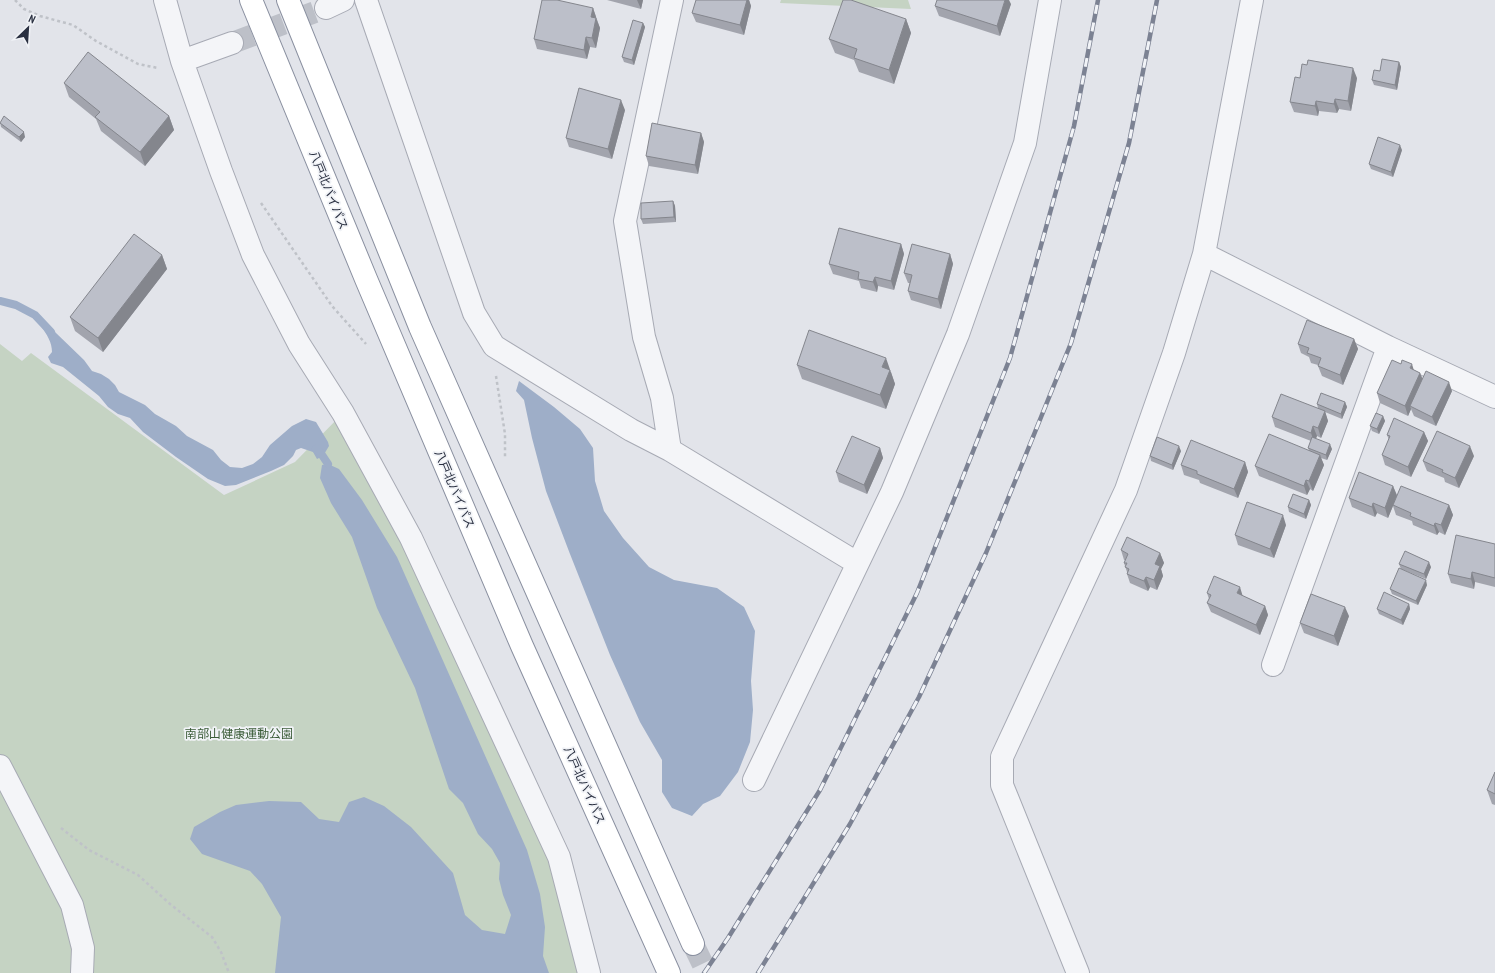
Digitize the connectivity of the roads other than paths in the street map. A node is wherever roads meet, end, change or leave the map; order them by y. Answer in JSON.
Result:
{"nodes":[{"id":1,"x":165,"y":0,"type":"edge"},
{"id":2,"x":251,"y":0,"type":"edge"},
{"id":3,"x":288,"y":0,"type":"edge"},
{"id":4,"x":366,"y":0,"type":"edge"},
{"id":5,"x":672,"y":0,"type":"edge"},
{"id":6,"x":1050,"y":0,"type":"edge"},
{"id":7,"x":1252,"y":0,"type":"edge"},
{"id":8,"x":232,"y":43,"type":"tunnel mouth"},
{"id":9,"x":182,"y":61,"type":"junction"},
{"id":10,"x":1204,"y":254,"type":"junction"},
{"id":11,"x":1388,"y":347,"type":"junction"},
{"id":12,"x":1495,"y":397,"type":"edge"},
{"id":13,"x":670,"y":450,"type":"junction"},
{"id":14,"x":857,"y":563,"type":"junction"},
{"id":15,"x":1273,"y":665,"type":"dead end"},
{"id":16,"x":0,"y":766,"type":"edge"},
{"id":17,"x":754,"y":780,"type":"dead end"},
{"id":18,"x":693,"y":944,"type":"tunnel mouth"},
{"id":19,"x":82,"y":973,"type":"edge"},
{"id":20,"x":590,"y":973,"type":"edge"},
{"id":21,"x":669,"y":973,"type":"edge"},
{"id":22,"x":1078,"y":973,"type":"edge"}],
"edges":[{"from":1,"to":9,"type":"street"},
{"from":2,"to":21,"type":"highway","name":"八戸北バイパス"},
{"from":3,"to":18,"type":"highway"},
{"from":4,"to":13,"type":"street"},
{"from":5,"to":13,"type":"street"},
{"from":6,"to":14,"type":"street"},
{"from":7,"to":10,"type":"street"},
{"from":8,"to":9,"type":"street"},
{"from":9,"to":20,"type":"street"},
{"from":10,"to":11,"type":"street"},
{"from":10,"to":22,"type":"street"},
{"from":11,"to":12,"type":"street"},
{"from":11,"to":15,"type":"street"},
{"from":13,"to":14,"type":"street"},
{"from":14,"to":17,"type":"street"},
{"from":16,"to":19,"type":"street"}]}
